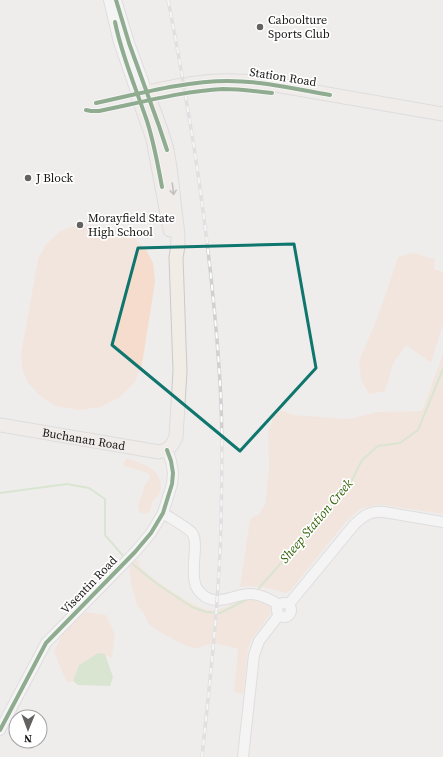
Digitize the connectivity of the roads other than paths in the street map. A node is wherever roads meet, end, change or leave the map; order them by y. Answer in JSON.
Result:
{"nodes":[{"id":1,"x":109,"y":0,"type":"edge"},
{"id":2,"x":116,"y":0,"type":"edge"},
{"id":3,"x":144,"y":97,"type":"junction"},
{"id":4,"x":443,"y":114,"type":"edge"},
{"id":5,"x":443,"y":118,"type":"edge"},
{"id":6,"x":0,"y":425,"type":"edge"},
{"id":7,"x":167,"y":450,"type":"junction"},
{"id":8,"x":163,"y":513,"type":"junction"},
{"id":9,"x":443,"y":522,"type":"edge"},
{"id":10,"x":284,"y":605,"type":"junction"},
{"id":11,"x":0,"y":730,"type":"edge"},
{"id":12,"x":243,"y":757,"type":"edge"}],
"edges":[{"from":1,"to":3,"type":"street"},
{"from":2,"to":3,"type":"street"},
{"from":3,"to":4,"type":"main road","name":"Station Road"},
{"from":3,"to":5,"type":"main road","name":"Station Road"},
{"from":3,"to":7,"type":"main road"},
{"from":6,"to":7,"type":"main road","name":"Buchanan Road"},
{"from":7,"to":8,"type":"street","name":"Visentin Road"},
{"from":8,"to":10,"type":"street"},
{"from":8,"to":11,"type":"street","name":"Visentin Road"},
{"from":9,"to":10,"type":"street"},
{"from":10,"to":12,"type":"street"}]}
